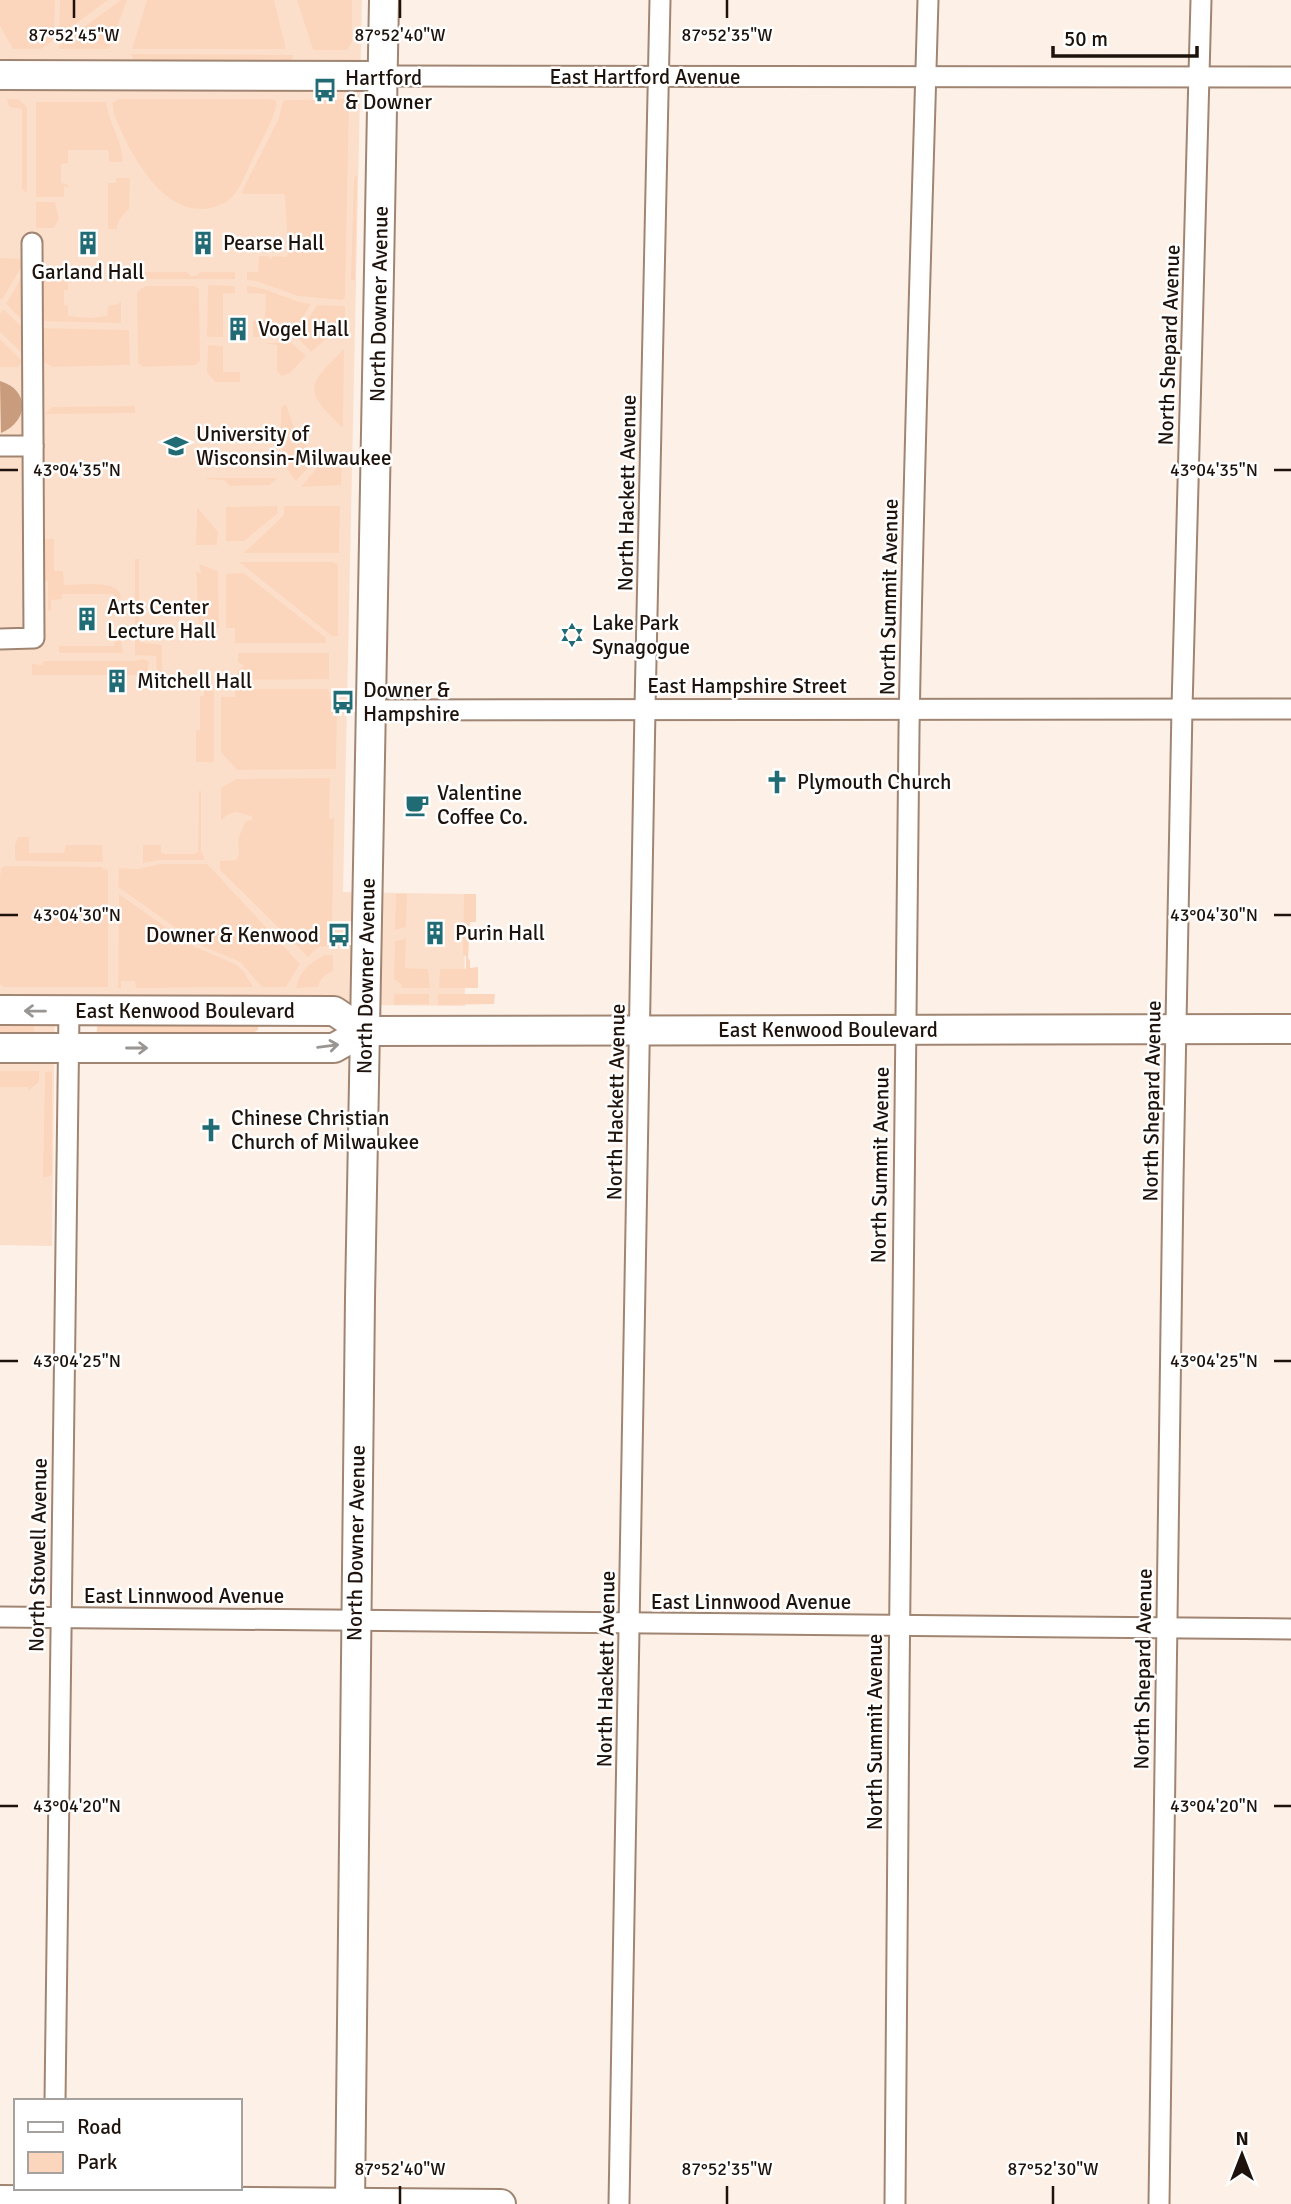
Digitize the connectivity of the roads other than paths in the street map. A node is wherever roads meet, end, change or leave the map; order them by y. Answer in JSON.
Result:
{"nodes":[{"id":1,"x":384,"y":0,"type":"edge"},
{"id":2,"x":660,"y":0,"type":"edge"},
{"id":3,"x":928,"y":0,"type":"edge"},
{"id":4,"x":1201,"y":0,"type":"edge"},
{"id":5,"x":0,"y":75,"type":"edge"},
{"id":6,"x":383,"y":76,"type":"junction"},
{"id":7,"x":659,"y":77,"type":"junction"},
{"id":8,"x":926,"y":78,"type":"junction"},
{"id":9,"x":1199,"y":78,"type":"junction"},
{"id":10,"x":1291,"y":78,"type":"edge"},
{"id":11,"x":32,"y":243,"type":"dead end"},
{"id":12,"x":0,"y":446,"type":"edge"},
{"id":13,"x":33,"y":446,"type":"junction"},
{"id":14,"x":0,"y":639,"type":"edge"},
{"id":15,"x":645,"y":708,"type":"junction"},
{"id":16,"x":1182,"y":708,"type":"junction"},
{"id":17,"x":1291,"y":709,"type":"edge"},
{"id":18,"x":372,"y":710,"type":"junction"},
{"id":19,"x":909,"y":710,"type":"junction"},
{"id":20,"x":0,"y":1010,"type":"edge"},
{"id":21,"x":69,"y":1011,"type":"junction"},
{"id":22,"x":1176,"y":1029,"type":"junction"},
{"id":23,"x":1291,"y":1029,"type":"edge"},
{"id":24,"x":904,"y":1030,"type":"junction"},
{"id":25,"x":364,"y":1031,"type":"junction"},
{"id":26,"x":640,"y":1031,"type":"junction"},
{"id":27,"x":0,"y":1048,"type":"edge"},
{"id":28,"x":68,"y":1048,"type":"junction"},
{"id":29,"x":0,"y":1617,"type":"edge"},
{"id":30,"x":60,"y":1618,"type":"junction"},
{"id":31,"x":355,"y":1620,"type":"junction"},
{"id":32,"x":629,"y":1624,"type":"junction"},
{"id":33,"x":898,"y":1626,"type":"junction"},
{"id":34,"x":1166,"y":1628,"type":"junction"},
{"id":35,"x":1291,"y":1629,"type":"edge"},
{"id":36,"x":55,"y":2099,"type":"edge"},
{"id":37,"x":53,"y":2197,"type":"edge"},
{"id":38,"x":0,"y":2200,"type":"edge"},
{"id":39,"x":350,"y":2203,"type":"edge"},
{"id":40,"x":500,"y":2204,"type":"edge"},
{"id":41,"x":619,"y":2204,"type":"edge"},
{"id":42,"x":895,"y":2204,"type":"edge"},
{"id":43,"x":1159,"y":2204,"type":"edge"}],
"edges":[{"from":1,"to":6,"type":"street","name":"North Downer Avenue"},
{"from":2,"to":7,"type":"street","name":"North Hackett Avenue"},
{"from":3,"to":8,"type":"street","name":"North Summit Avenue"},
{"from":4,"to":9,"type":"street","name":"North Shepard Avenue"},
{"from":5,"to":6,"type":"street","name":"East Hartford Avenue"},
{"from":6,"to":7,"type":"street","name":"East Hartford Avenue"},
{"from":6,"to":18,"type":"street","name":"North Downer Avenue"},
{"from":7,"to":8,"type":"street","name":"East Hartford Avenue"},
{"from":7,"to":15,"type":"street","name":"North Hackett Avenue"},
{"from":8,"to":9,"type":"street","name":"East Hartford Avenue"},
{"from":8,"to":19,"type":"street","name":"North Summit Avenue"},
{"from":9,"to":10,"type":"street","name":"East Hartford Avenue"},
{"from":9,"to":16,"type":"street","name":"North Shepard Avenue"},
{"from":11,"to":13,"type":"street"},
{"from":12,"to":13,"type":"street"},
{"from":13,"to":14,"type":"street"},
{"from":15,"to":18,"type":"street","name":"East Hampshire Street"},
{"from":15,"to":19,"type":"street","name":"East Hampshire Street"},
{"from":15,"to":26,"type":"street","name":"North Hackett Avenue"},
{"from":16,"to":17,"type":"street","name":"East Hampshire Street"},
{"from":16,"to":19,"type":"street","name":"East Hampshire Street"},
{"from":16,"to":22,"type":"street","name":"North Shepard Avenue"},
{"from":18,"to":25,"type":"street","name":"North Downer Avenue"},
{"from":19,"to":24,"type":"street","name":"North Summit Avenue"},
{"from":21,"to":20,"type":"street","name":"East Kenwood Boulevard","one_way":true},
{"from":21,"to":25,"type":"street","name":"East Kenwood Boulevard"},
{"from":21,"to":28,"type":"street","name":"North Stowell Avenue"},
{"from":22,"to":23,"type":"street","name":"East Kenwood Boulevard"},
{"from":22,"to":24,"type":"street","name":"East Kenwood Boulevard"},
{"from":22,"to":34,"type":"street","name":"North Shepard Avenue"},
{"from":24,"to":26,"type":"street","name":"East Kenwood Boulevard"},
{"from":24,"to":33,"type":"street","name":"North Summit Avenue"},
{"from":25,"to":26,"type":"street","name":"East Kenwood Boulevard"},
{"from":28,"to":25,"type":"street","name":"East Kenwood Boulevard","one_way":true},
{"from":25,"to":31,"type":"street","name":"North Downer Avenue"},
{"from":26,"to":32,"type":"street","name":"North Hackett Avenue"},
{"from":27,"to":28,"type":"street","name":"East Kenwood Boulevard"},
{"from":28,"to":30,"type":"street","name":"North Stowell Avenue"},
{"from":29,"to":30,"type":"street","name":"East Linnwood Avenue"},
{"from":30,"to":31,"type":"street","name":"East Linnwood Avenue"},
{"from":30,"to":36,"type":"street","name":"North Stowell Avenue"},
{"from":31,"to":32,"type":"street","name":"East Linnwood Avenue"},
{"from":31,"to":39,"type":"street","name":"North Downer Avenue"},
{"from":32,"to":33,"type":"street","name":"East Linnwood Avenue"},
{"from":32,"to":41,"type":"street","name":"North Hackett Avenue"},
{"from":33,"to":34,"type":"street","name":"East Linnwood Avenue"},
{"from":33,"to":42,"type":"street","name":"North Summit Avenue"},
{"from":34,"to":35,"type":"street","name":"East Linnwood Avenue"},
{"from":34,"to":43,"type":"street","name":"North Shepard Avenue"},
{"from":37,"to":38,"type":"street"},
{"from":37,"to":39,"type":"street"},
{"from":39,"to":40,"type":"street"}]}
